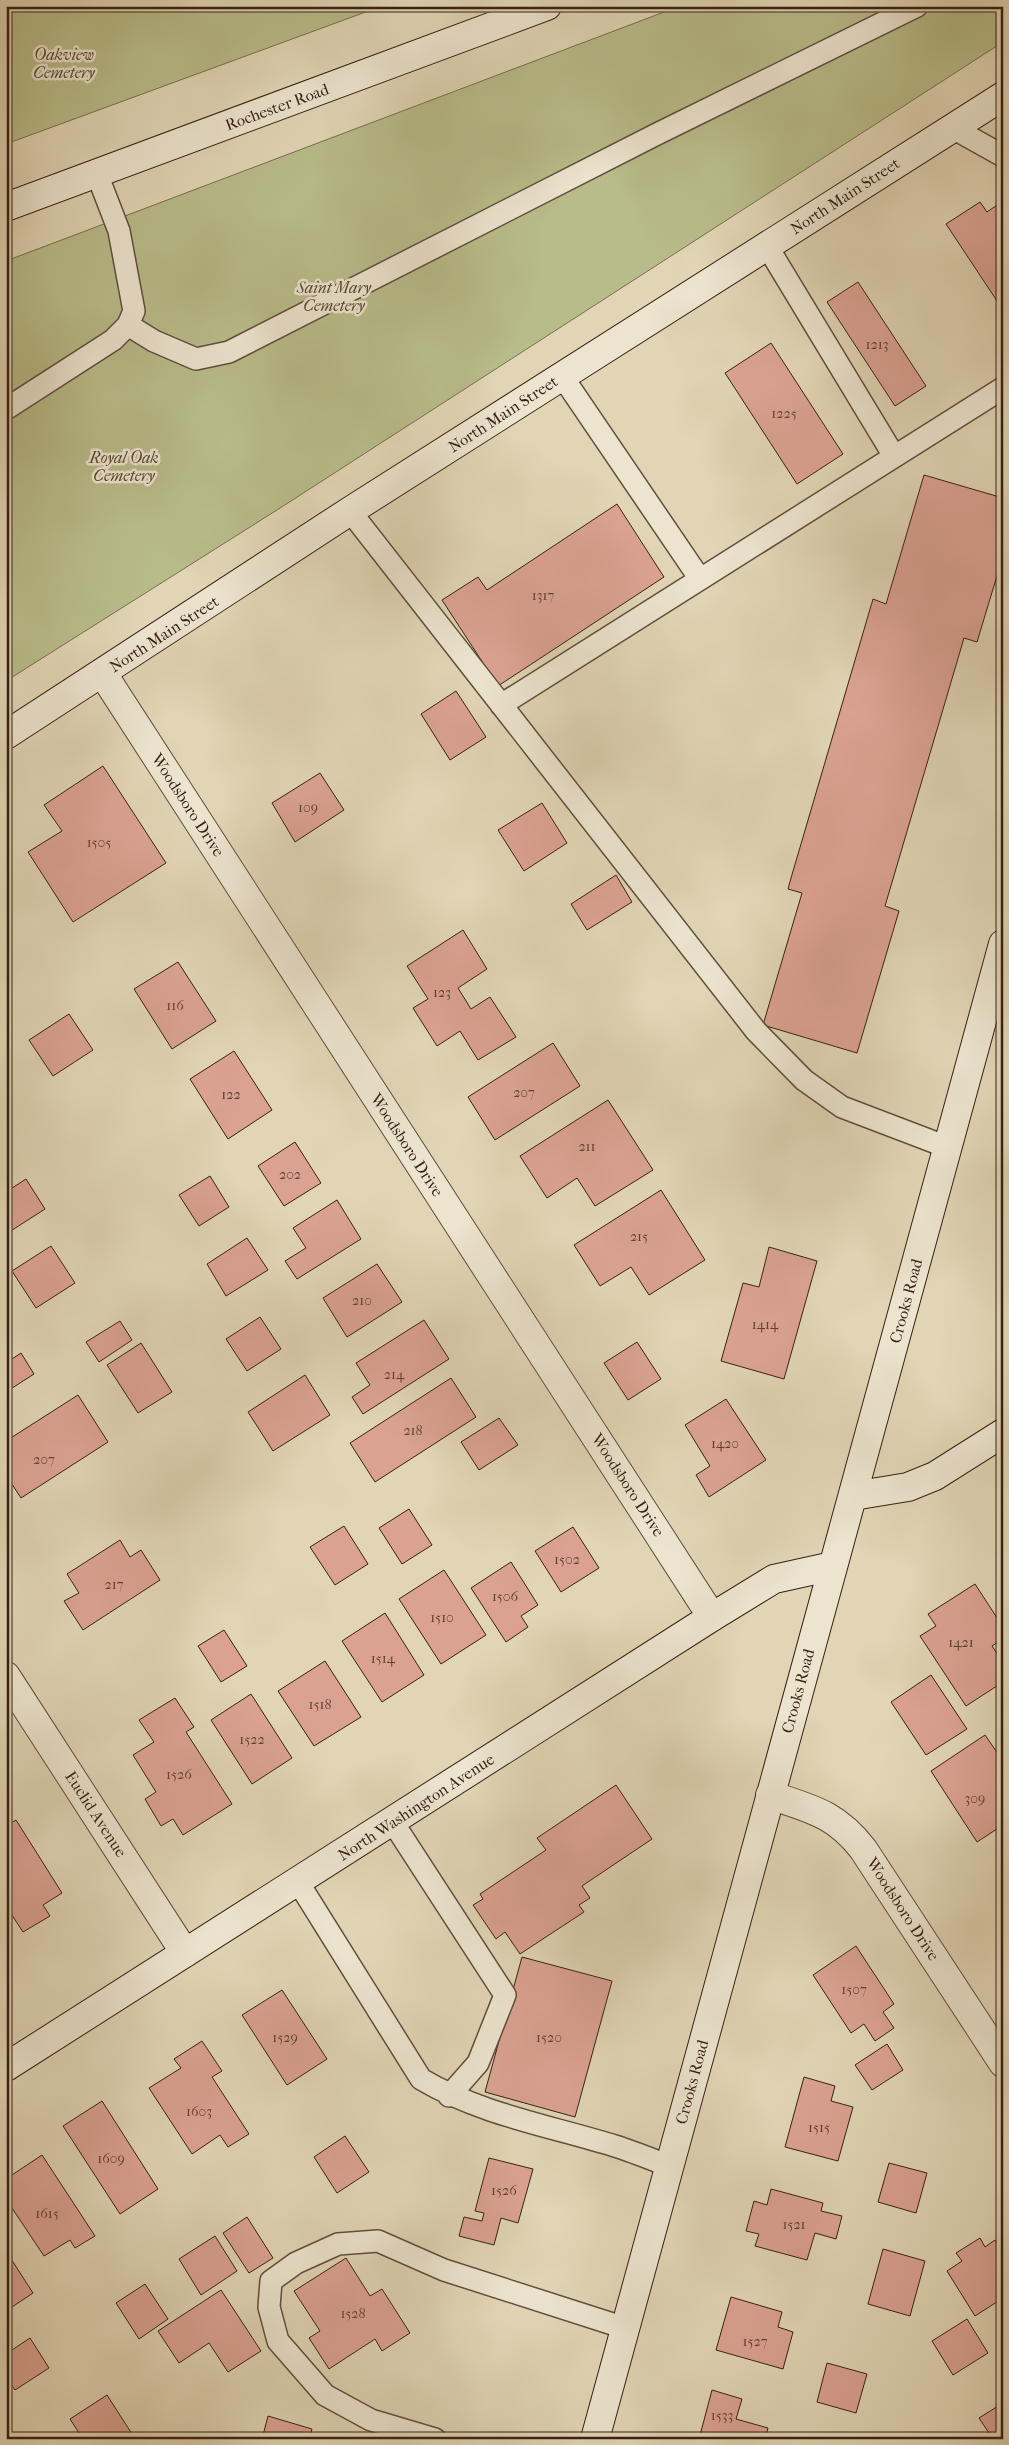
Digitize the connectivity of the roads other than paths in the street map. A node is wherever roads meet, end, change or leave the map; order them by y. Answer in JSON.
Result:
{"nodes":[{"id":1,"x":547,"y":6,"type":"edge"},
{"id":2,"x":917,"y":6,"type":"edge"},
{"id":3,"x":1003,"y":96,"type":"edge"},
{"id":4,"x":953,"y":128,"type":"junction"},
{"id":5,"x":1003,"y":156,"type":"edge"},
{"id":6,"x":97,"y":174,"type":"junction"},
{"id":7,"x":6,"y":207,"type":"edge"},
{"id":8,"x":767,"y":246,"type":"junction"},
{"id":9,"x":128,"y":325,"type":"junction"},
{"id":10,"x":562,"y":376,"type":"junction"},
{"id":11,"x":1003,"y":388,"type":"edge"},
{"id":12,"x":6,"y":409,"type":"edge"},
{"id":13,"x":894,"y":456,"type":"junction"},
{"id":14,"x":350,"y":511,"type":"junction"},
{"id":15,"x":700,"y":579,"type":"junction"},
{"id":16,"x":103,"y":674,"type":"junction"},
{"id":17,"x":500,"y":705,"type":"junction"},
{"id":18,"x":6,"y":735,"type":"edge"},
{"id":19,"x":1003,"y":944,"type":"edge"},
{"id":20,"x":947,"y":1147,"type":"junction"},
{"id":21,"x":1003,"y":1434,"type":"edge"},
{"id":22,"x":853,"y":1496,"type":"junction"},
{"id":23,"x":833,"y":1566,"type":"junction"},
{"id":24,"x":712,"y":1617,"type":"junction"},
{"id":25,"x":6,"y":1676,"type":"edge"},
{"id":26,"x":770,"y":1795,"type":"junction"},
{"id":27,"x":392,"y":1821,"type":"junction"},
{"id":28,"x":298,"y":1882,"type":"junction"},
{"id":29,"x":185,"y":1953,"type":"junction"},
{"id":30,"x":1003,"y":2063,"type":"edge"},
{"id":31,"x":6,"y":2067,"type":"edge"},
{"id":32,"x":449,"y":2096,"type":"junction"},
{"id":33,"x":669,"y":2166,"type":"junction"},
{"id":34,"x":625,"y":2328,"type":"junction"},
{"id":35,"x":435,"y":2439,"type":"edge"},
{"id":36,"x":595,"y":2439,"type":"edge"}],
"edges":[{"from":1,"to":6,"type":"main road","name":"Rochester Road"},
{"from":2,"to":9,"type":"lane"},
{"from":3,"to":4,"type":"main road","name":"North Main Street"},
{"from":4,"to":5,"type":"lane"},
{"from":4,"to":8,"type":"main road","name":"North Main Street"},
{"from":6,"to":7,"type":"main road","name":"Rochester Road"},
{"from":6,"to":9,"type":"lane"},
{"from":8,"to":10,"type":"main road","name":"North Main Street"},
{"from":8,"to":13,"type":"lane"},
{"from":9,"to":12,"type":"lane"},
{"from":10,"to":14,"type":"main road","name":"North Main Street"},
{"from":10,"to":15,"type":"lane"},
{"from":11,"to":13,"type":"lane"},
{"from":13,"to":15,"type":"lane"},
{"from":14,"to":16,"type":"main road","name":"North Main Street"},
{"from":14,"to":17,"type":"lane"},
{"from":15,"to":17,"type":"lane"},
{"from":16,"to":18,"type":"main road","name":"North Main Street"},
{"from":16,"to":24,"type":"main road","name":"Woodsboro Drive"},
{"from":17,"to":20,"type":"lane"},
{"from":19,"to":20,"type":"main road","name":"Crooks Road"},
{"from":20,"to":22,"type":"main road","name":"Crooks Road"},
{"from":21,"to":22,"type":"main road"},
{"from":22,"to":23,"type":"main road","name":"Crooks Road"},
{"from":23,"to":24,"type":"main road","name":"North Washington Avenue"},
{"from":23,"to":26,"type":"main road","name":"Crooks Road"},
{"from":24,"to":27,"type":"main road","name":"North Washington Avenue"},
{"from":25,"to":29,"type":"main road","name":"Euclid Avenue"},
{"from":26,"to":30,"type":"main road","name":"Woodsboro Drive"},
{"from":26,"to":33,"type":"main road","name":"Crooks Road"},
{"from":27,"to":28,"type":"main road","name":"North Washington Avenue"},
{"from":27,"to":32,"type":"lane"},
{"from":28,"to":29,"type":"main road","name":"North Washington Avenue"},
{"from":28,"to":32,"type":"lane"},
{"from":29,"to":31,"type":"main road","name":"North Washington Avenue"},
{"from":32,"to":33,"type":"lane"},
{"from":33,"to":34,"type":"main road","name":"Crooks Road"},
{"from":34,"to":35,"type":"lane"},
{"from":34,"to":36,"type":"main road","name":"Crooks Road"}]}
